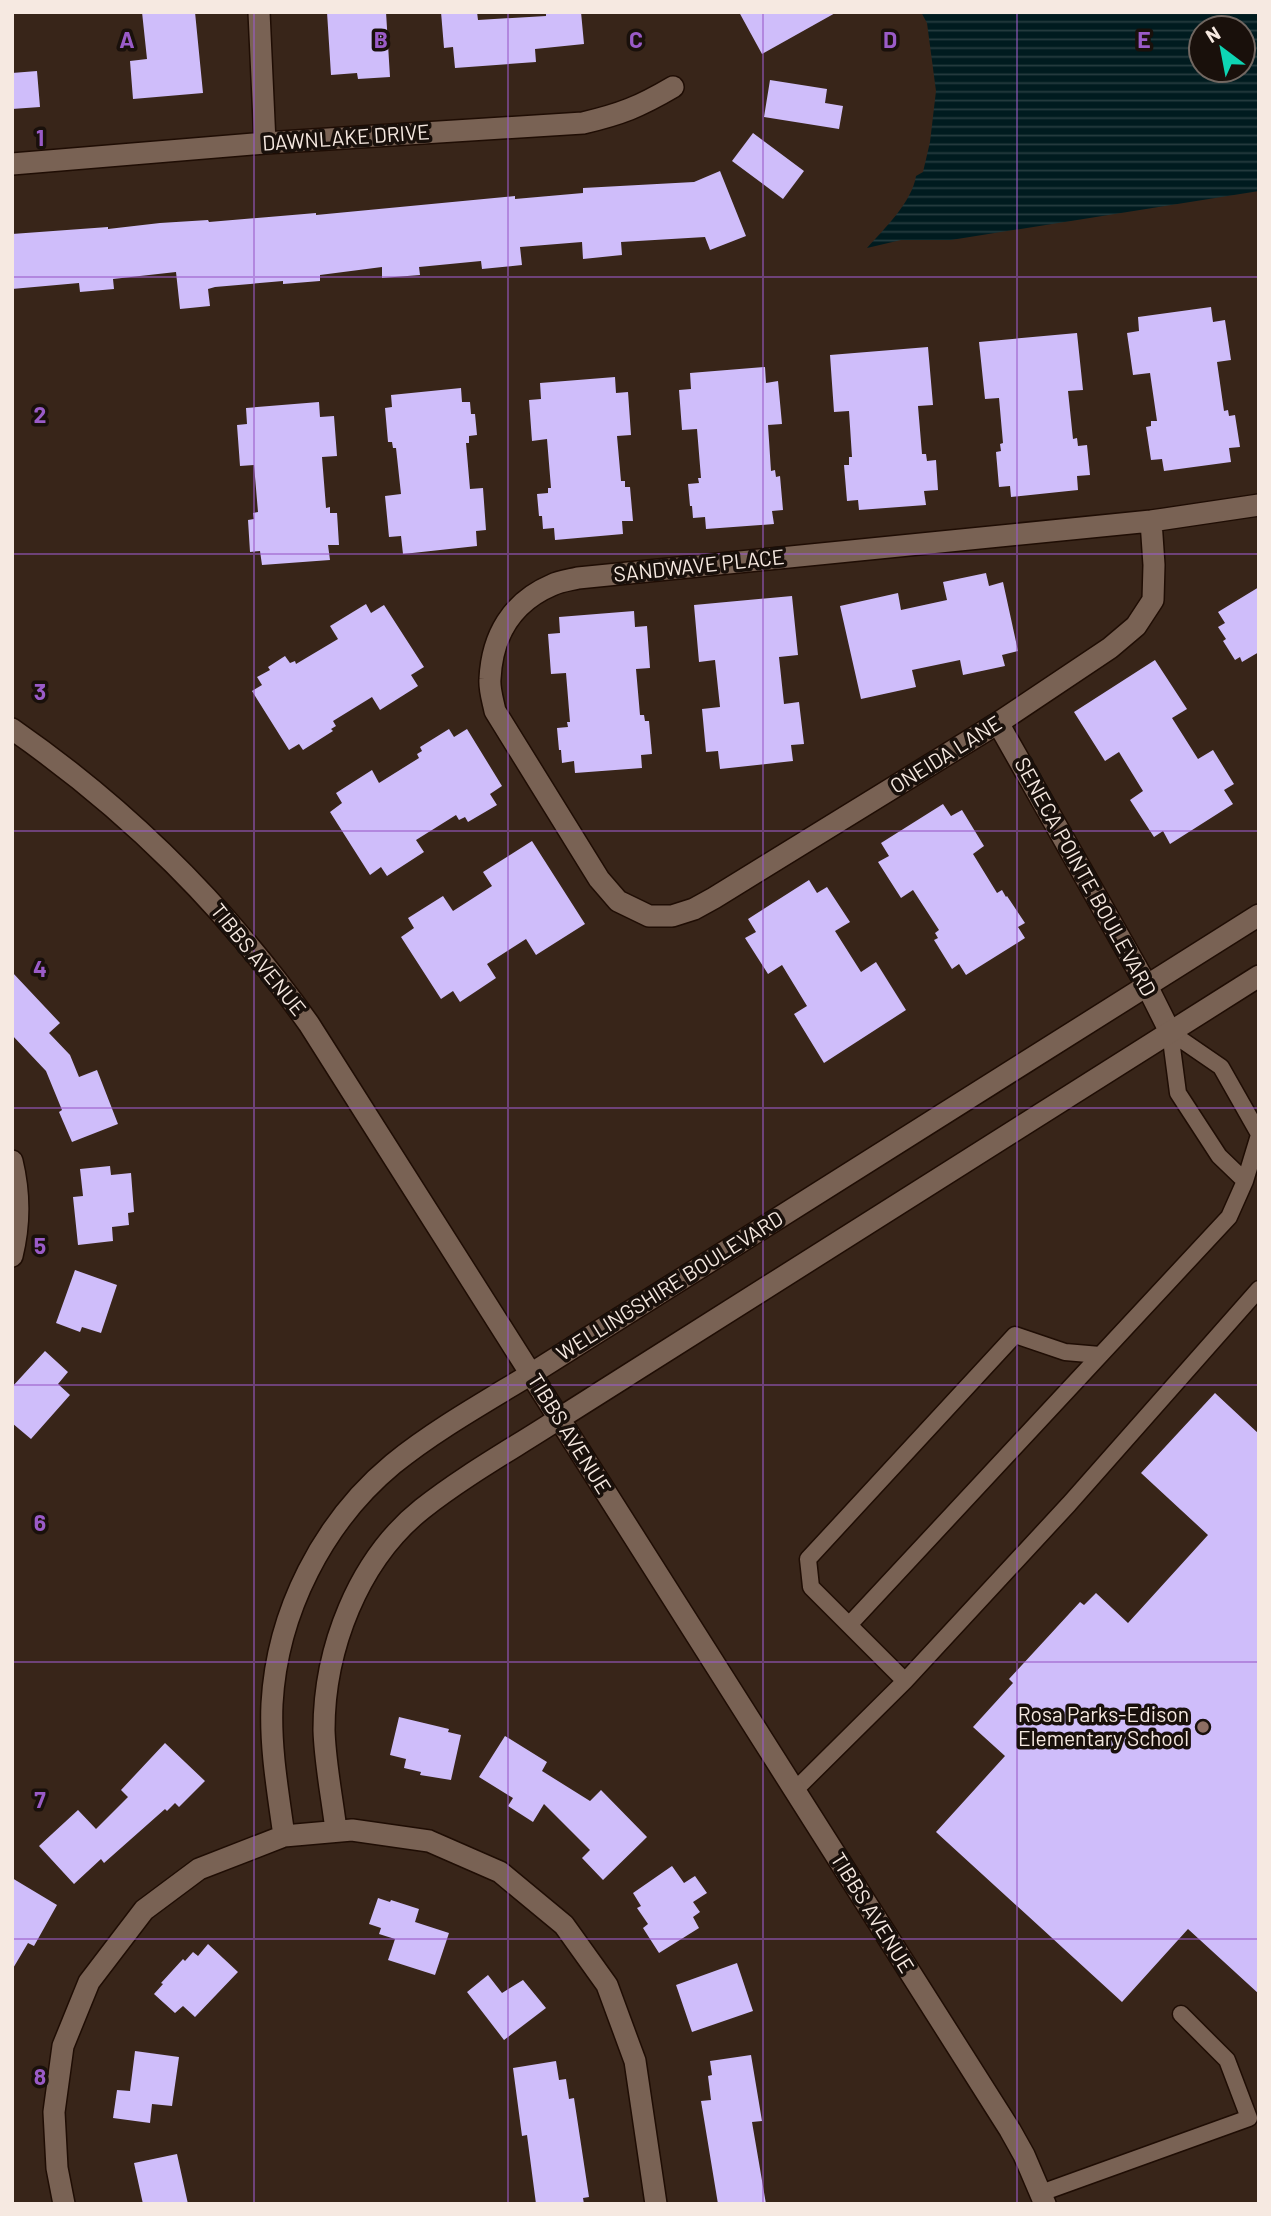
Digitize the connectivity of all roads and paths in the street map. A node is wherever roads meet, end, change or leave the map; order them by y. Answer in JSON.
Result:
{"nodes":[{"id":1,"x":259,"y":12,"type":"edge"},
{"id":2,"x":673,"y":87,"type":"dead end"},
{"id":3,"x":265,"y":143,"type":"junction"},
{"id":4,"x":12,"y":164,"type":"edge"},
{"id":5,"x":1259,"y":505,"type":"edge"},
{"id":6,"x":1151,"y":521,"type":"junction"},
{"id":7,"x":998,"y":723,"type":"junction"},
{"id":8,"x":12,"y":729,"type":"edge"},
{"id":9,"x":1259,"y":915,"type":"edge"},
{"id":10,"x":649,"y":916,"type":"joint"},
{"id":11,"x":1259,"y":976,"type":"edge"},
{"id":12,"x":1147,"y":986,"type":"junction"},
{"id":13,"x":1170,"y":1032,"type":"junction"},
{"id":14,"x":1259,"y":1134,"type":"edge"},
{"id":15,"x":12,"y":1161,"type":"edge"},
{"id":16,"x":1259,"y":1171,"type":"edge"},
{"id":17,"x":1245,"y":1181,"type":"junction"},
{"id":18,"x":14,"y":1249,"type":"edge"},
{"id":19,"x":1259,"y":1289,"type":"edge"},
{"id":20,"x":1100,"y":1355,"type":"junction"},
{"id":21,"x":531,"y":1374,"type":"junction"},
{"id":22,"x":559,"y":1418,"type":"junction"},
{"id":23,"x":849,"y":1625,"type":"junction"},
{"id":24,"x":905,"y":1681,"type":"junction"},
{"id":25,"x":795,"y":1790,"type":"junction"},
{"id":26,"x":336,"y":1830,"type":"junction"},
{"id":27,"x":284,"y":1836,"type":"junction"},
{"id":28,"x":1181,"y":2014,"type":"dead end"},
{"id":29,"x":1254,"y":2116,"type":"edge"},
{"id":30,"x":1043,"y":2198,"type":"edge"},
{"id":31,"x":65,"y":2204,"type":"edge"},
{"id":32,"x":656,"y":2204,"type":"edge"}],
"edges":[{"from":1,"to":3,"type":"street"},
{"from":2,"to":3,"type":"street","name":"DAWNLAKE DRIVE"},
{"from":3,"to":4,"type":"street","name":"DAWNLAKE DRIVE"},
{"from":5,"to":6,"type":"street","name":"SANDWAVE PLACE"},
{"from":6,"to":7,"type":"street","name":"ONEIDA LANE"},
{"from":6,"to":10,"type":"street","name":"SANDWAVE PLACE"},
{"from":7,"to":10,"type":"street","name":"ONEIDA LANE"},
{"from":7,"to":12,"type":"street","name":"SENECA POINTE BOULEVARD"},
{"from":8,"to":21,"type":"street","name":"TIBBS AVENUE"},
{"from":9,"to":12,"type":"street","name":"WELLINGSHIRE BOULEVARD"},
{"from":11,"to":13,"type":"street"},
{"from":12,"to":13,"type":"street","name":"SENECA POINTE BOULEVARD"},
{"from":12,"to":21,"type":"street","name":"WELLINGSHIRE BOULEVARD"},
{"from":13,"to":14,"type":"lane"},
{"from":13,"to":17,"type":"lane"},
{"from":13,"to":22,"type":"street"},
{"from":14,"to":17,"type":"lane"},
{"from":15,"to":18,"type":"street"},
{"from":16,"to":17,"type":"lane"},
{"from":17,"to":20,"type":"lane"},
{"from":19,"to":24,"type":"lane"},
{"from":20,"to":23,"type":"lane"},
{"from":20,"to":23,"type":"lane"},
{"from":21,"to":22,"type":"street","name":"TIBBS AVENUE"},
{"from":21,"to":27,"type":"street","name":"WELLINGSHIRE BOULEVARD"},
{"from":22,"to":25,"type":"street","name":"TIBBS AVENUE"},
{"from":22,"to":26,"type":"street"},
{"from":23,"to":24,"type":"lane"},
{"from":24,"to":25,"type":"lane"},
{"from":25,"to":30,"type":"street","name":"TIBBS AVENUE"},
{"from":26,"to":27,"type":"street"},
{"from":26,"to":32,"type":"street"},
{"from":27,"to":31,"type":"street"},
{"from":28,"to":29,"type":"lane"},
{"from":29,"to":30,"type":"lane"}]}
